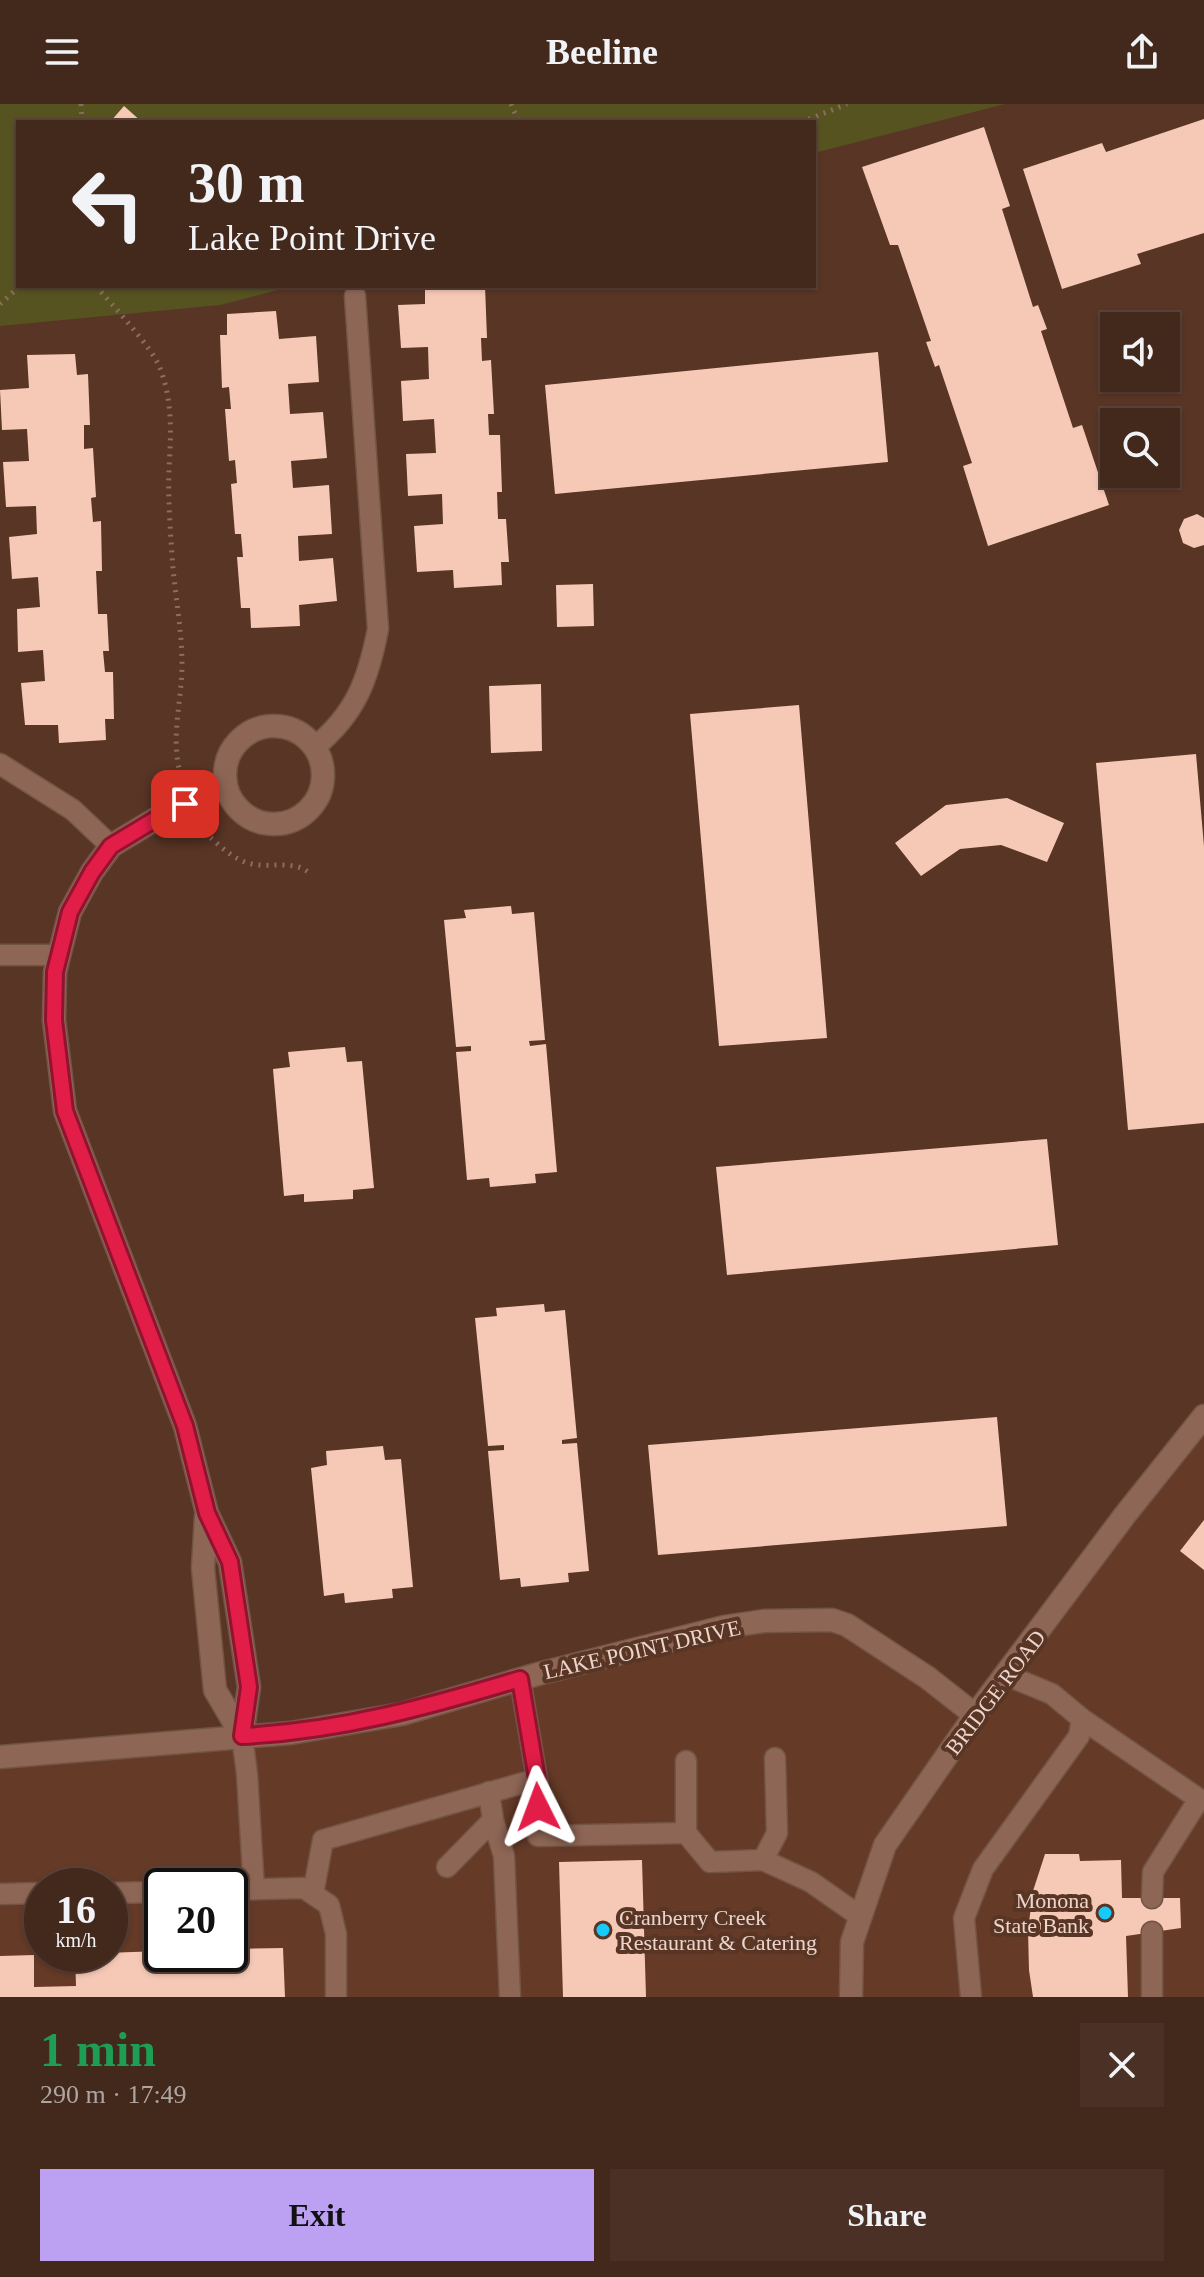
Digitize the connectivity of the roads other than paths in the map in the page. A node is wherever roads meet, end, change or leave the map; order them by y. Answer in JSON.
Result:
{"nodes":[{"id":1,"x":355,"y":296,"type":"dead end"},
{"id":2,"x":315,"y":747,"type":"junction"},
{"id":3,"x":0,"y":764,"type":"edge"},
{"id":4,"x":225,"y":787,"type":"junction"},
{"id":5,"x":111,"y":846,"type":"junction"},
{"id":6,"x":0,"y":955,"type":"edge"},
{"id":7,"x":59,"y":955,"type":"junction"},
{"id":8,"x":1204,"y":1416,"type":"edge"},
{"id":9,"x":207,"y":1513,"type":"junction"},
{"id":10,"x":1006,"y":1675,"type":"junction"},
{"id":11,"x":520,"y":1679,"type":"junction"},
{"id":12,"x":975,"y":1715,"type":"junction"},
{"id":13,"x":1082,"y":1719,"type":"junction"},
{"id":14,"x":242,"y":1736,"type":"junction"},
{"id":15,"x":0,"y":1757,"type":"edge"},
{"id":16,"x":775,"y":1758,"type":"dead end"},
{"id":17,"x":686,"y":1761,"type":"dead end"},
{"id":18,"x":537,"y":1779,"type":"junction"},
{"id":19,"x":489,"y":1792,"type":"junction"},
{"id":20,"x":493,"y":1820,"type":"junction"},
{"id":21,"x":686,"y":1833,"type":"junction"},
{"id":22,"x":763,"y":1860,"type":"junction"},
{"id":23,"x":447,"y":1867,"type":"dead end"},
{"id":24,"x":248,"y":1889,"type":"edge"},
{"id":25,"x":254,"y":1889,"type":"junction"},
{"id":26,"x":24,"y":1893,"type":"edge"},
{"id":27,"x":0,"y":1894,"type":"edge"},
{"id":28,"x":313,"y":1894,"type":"junction"},
{"id":29,"x":1152,"y":1898,"type":"dead end"},
{"id":30,"x":861,"y":1917,"type":"junction"},
{"id":31,"x":1152,"y":1932,"type":"dead end"},
{"id":32,"x":852,"y":1942,"type":"junction"},
{"id":33,"x":336,"y":1997,"type":"edge"},
{"id":34,"x":510,"y":1997,"type":"edge"},
{"id":35,"x":840,"y":1997,"type":"edge"},
{"id":36,"x":851,"y":1997,"type":"edge"},
{"id":37,"x":971,"y":1997,"type":"edge"},
{"id":38,"x":1152,"y":1997,"type":"edge"}],
"edges":[{"from":1,"to":2,"type":"lane"},
{"from":2,"to":4,"type":"street"},
{"from":2,"to":4,"type":"street"},
{"from":3,"to":5,"type":"lane"},
{"from":4,"to":5,"type":"street"},
{"from":5,"to":7,"type":"street"},
{"from":6,"to":7,"type":"lane"},
{"from":7,"to":9,"type":"street"},
{"from":8,"to":10,"type":"street","name":"BRIDGE ROAD"},
{"from":9,"to":14,"type":"street"},
{"from":9,"to":14,"type":"street"},
{"from":10,"to":12,"type":"street","name":"BRIDGE ROAD"},
{"from":10,"to":13,"type":"lane"},
{"from":11,"to":12,"type":"street","name":"LAKE POINT DRIVE"},
{"from":11,"to":14,"type":"street","name":"LAKE POINT DRIVE"},
{"from":11,"to":18,"type":"lane"},
{"from":12,"to":30,"type":"street","name":"BRIDGE ROAD"},
{"from":13,"to":29,"type":"lane"},
{"from":13,"to":37,"type":"lane"},
{"from":14,"to":15,"type":"street","name":"LAKE POINT DRIVE"},
{"from":14,"to":25,"type":"lane"},
{"from":16,"to":22,"type":"lane"},
{"from":17,"to":21,"type":"lane"},
{"from":18,"to":19,"type":"lane"},
{"from":18,"to":21,"type":"lane"},
{"from":19,"to":20,"type":"lane"},
{"from":19,"to":28,"type":"lane"},
{"from":20,"to":23,"type":"lane"},
{"from":20,"to":34,"type":"lane"},
{"from":21,"to":22,"type":"lane"},
{"from":22,"to":30,"type":"lane"},
{"from":24,"to":25,"type":"lane"},
{"from":25,"to":28,"type":"lane"},
{"from":26,"to":27,"type":"lane"},
{"from":28,"to":33,"type":"lane"},
{"from":30,"to":32,"type":"street","name":"BRIDGE ROAD"},
{"from":31,"to":38,"type":"lane"},
{"from":32,"to":35,"type":"street"},
{"from":32,"to":36,"type":"street","name":"BRIDGE ROAD"}]}
